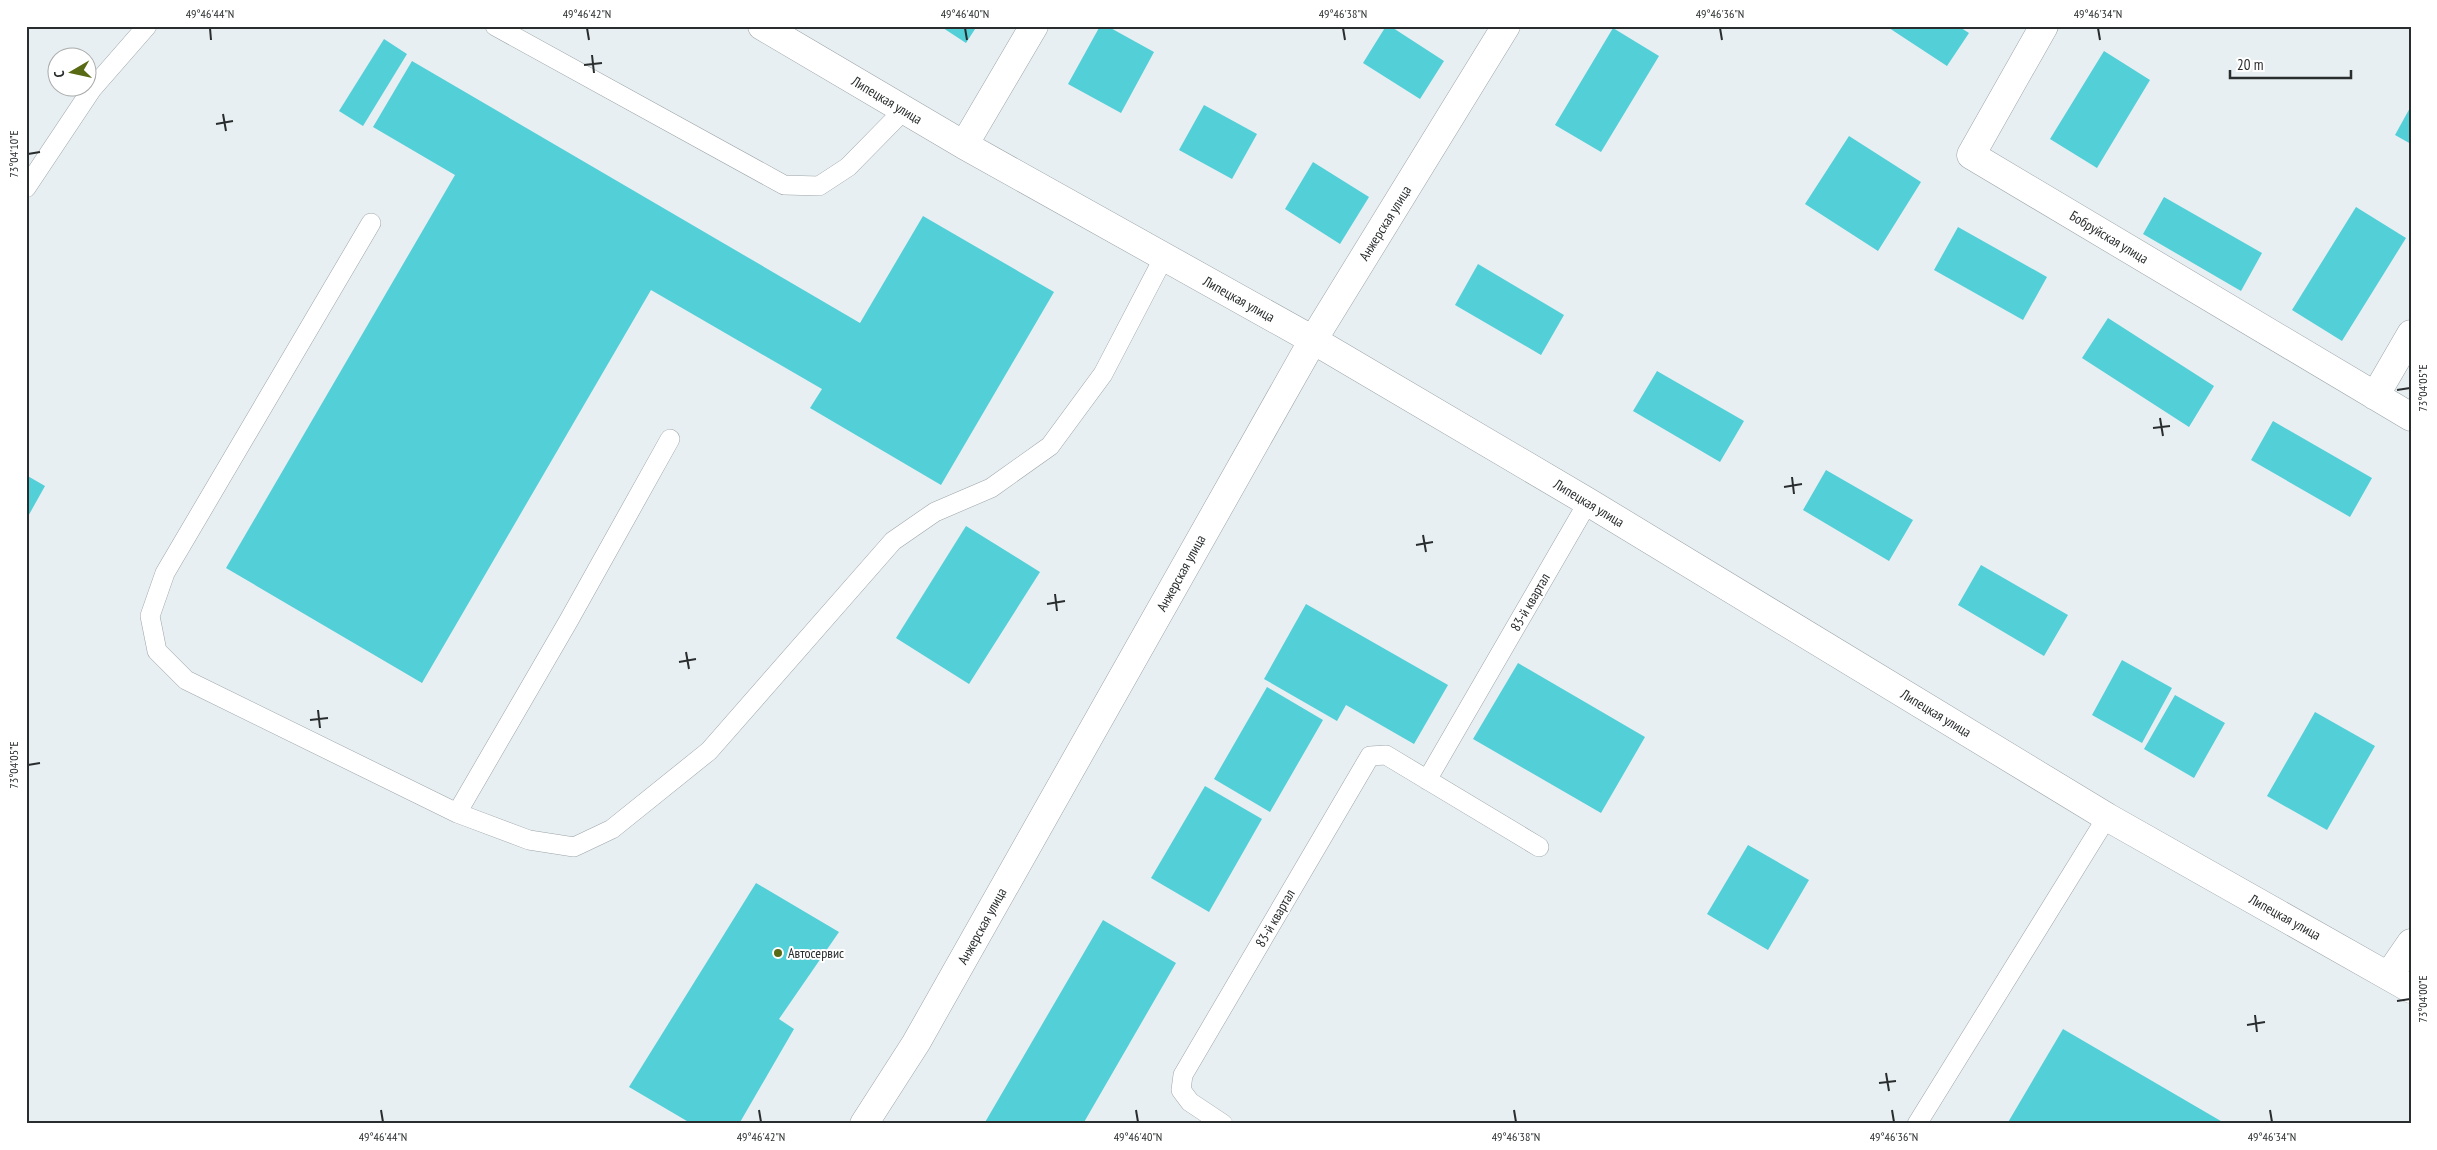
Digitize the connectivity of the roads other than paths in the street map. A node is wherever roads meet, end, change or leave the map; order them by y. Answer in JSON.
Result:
{"nodes":[{"id":1,"x":147,"y":26,"type":"edge"},
{"id":2,"x":495,"y":26,"type":"edge"},
{"id":3,"x":762,"y":26,"type":"edge"},
{"id":4,"x":1034,"y":26,"type":"edge"},
{"id":5,"x":1506,"y":26,"type":"edge"},
{"id":6,"x":2044,"y":26,"type":"edge"},
{"id":7,"x":904,"y":110,"type":"junction"},
{"id":8,"x":964,"y":145,"type":"junction"},
{"id":9,"x":26,"y":188,"type":"edge"},
{"id":10,"x":371,"y":223,"type":"dead end"},
{"id":11,"x":1164,"y":257,"type":"junction"},
{"id":12,"x":2411,"y":334,"type":"edge"},
{"id":13,"x":1313,"y":340,"type":"junction"},
{"id":14,"x":2375,"y":396,"type":"junction"},
{"id":15,"x":2411,"y":417,"type":"edge"},
{"id":16,"x":670,"y":439,"type":"dead end"},
{"id":17,"x":1588,"y":502,"type":"junction"},
{"id":18,"x":1427,"y":780,"type":"junction"},
{"id":19,"x":457,"y":813,"type":"junction"},
{"id":20,"x":2107,"y":817,"type":"junction"},
{"id":21,"x":1538,"y":846,"type":"dead end"},
{"id":22,"x":2411,"y":943,"type":"edge"},
{"id":23,"x":2400,"y":982,"type":"edge"},
{"id":24,"x":864,"y":1124,"type":"edge"},
{"id":25,"x":1223,"y":1124,"type":"edge"},
{"id":26,"x":1916,"y":1124,"type":"edge"}],
"edges":[{"from":1,"to":9,"type":"lane"},
{"from":2,"to":7,"type":"lane"},
{"from":3,"to":7,"type":"street","name":"Липецкая улица"},
{"from":4,"to":8,"type":"street"},
{"from":5,"to":13,"type":"street","name":"Анжерская улица"},
{"from":6,"to":14,"type":"street","name":"Бобруйская улица"},
{"from":7,"to":8,"type":"street","name":"Липецкая улица"},
{"from":8,"to":11,"type":"street","name":"Липецкая улица"},
{"from":10,"to":19,"type":"lane"},
{"from":11,"to":13,"type":"street","name":"Липецкая улица"},
{"from":11,"to":19,"type":"lane"},
{"from":12,"to":14,"type":"street"},
{"from":13,"to":17,"type":"street","name":"Липецкая улица"},
{"from":13,"to":24,"type":"street","name":"Анжерская улица"},
{"from":14,"to":15,"type":"street","name":"Бобруйская улица"},
{"from":16,"to":19,"type":"lane"},
{"from":17,"to":18,"type":"lane","name":"83-й квартал"},
{"from":17,"to":20,"type":"street","name":"Липецкая улица"},
{"from":18,"to":21,"type":"lane","name":"83-й квартал"},
{"from":18,"to":25,"type":"lane","name":"83-й квартал"},
{"from":20,"to":23,"type":"street","name":"Липецкая улица"},
{"from":20,"to":26,"type":"lane"},
{"from":22,"to":23,"type":"street"}]}
